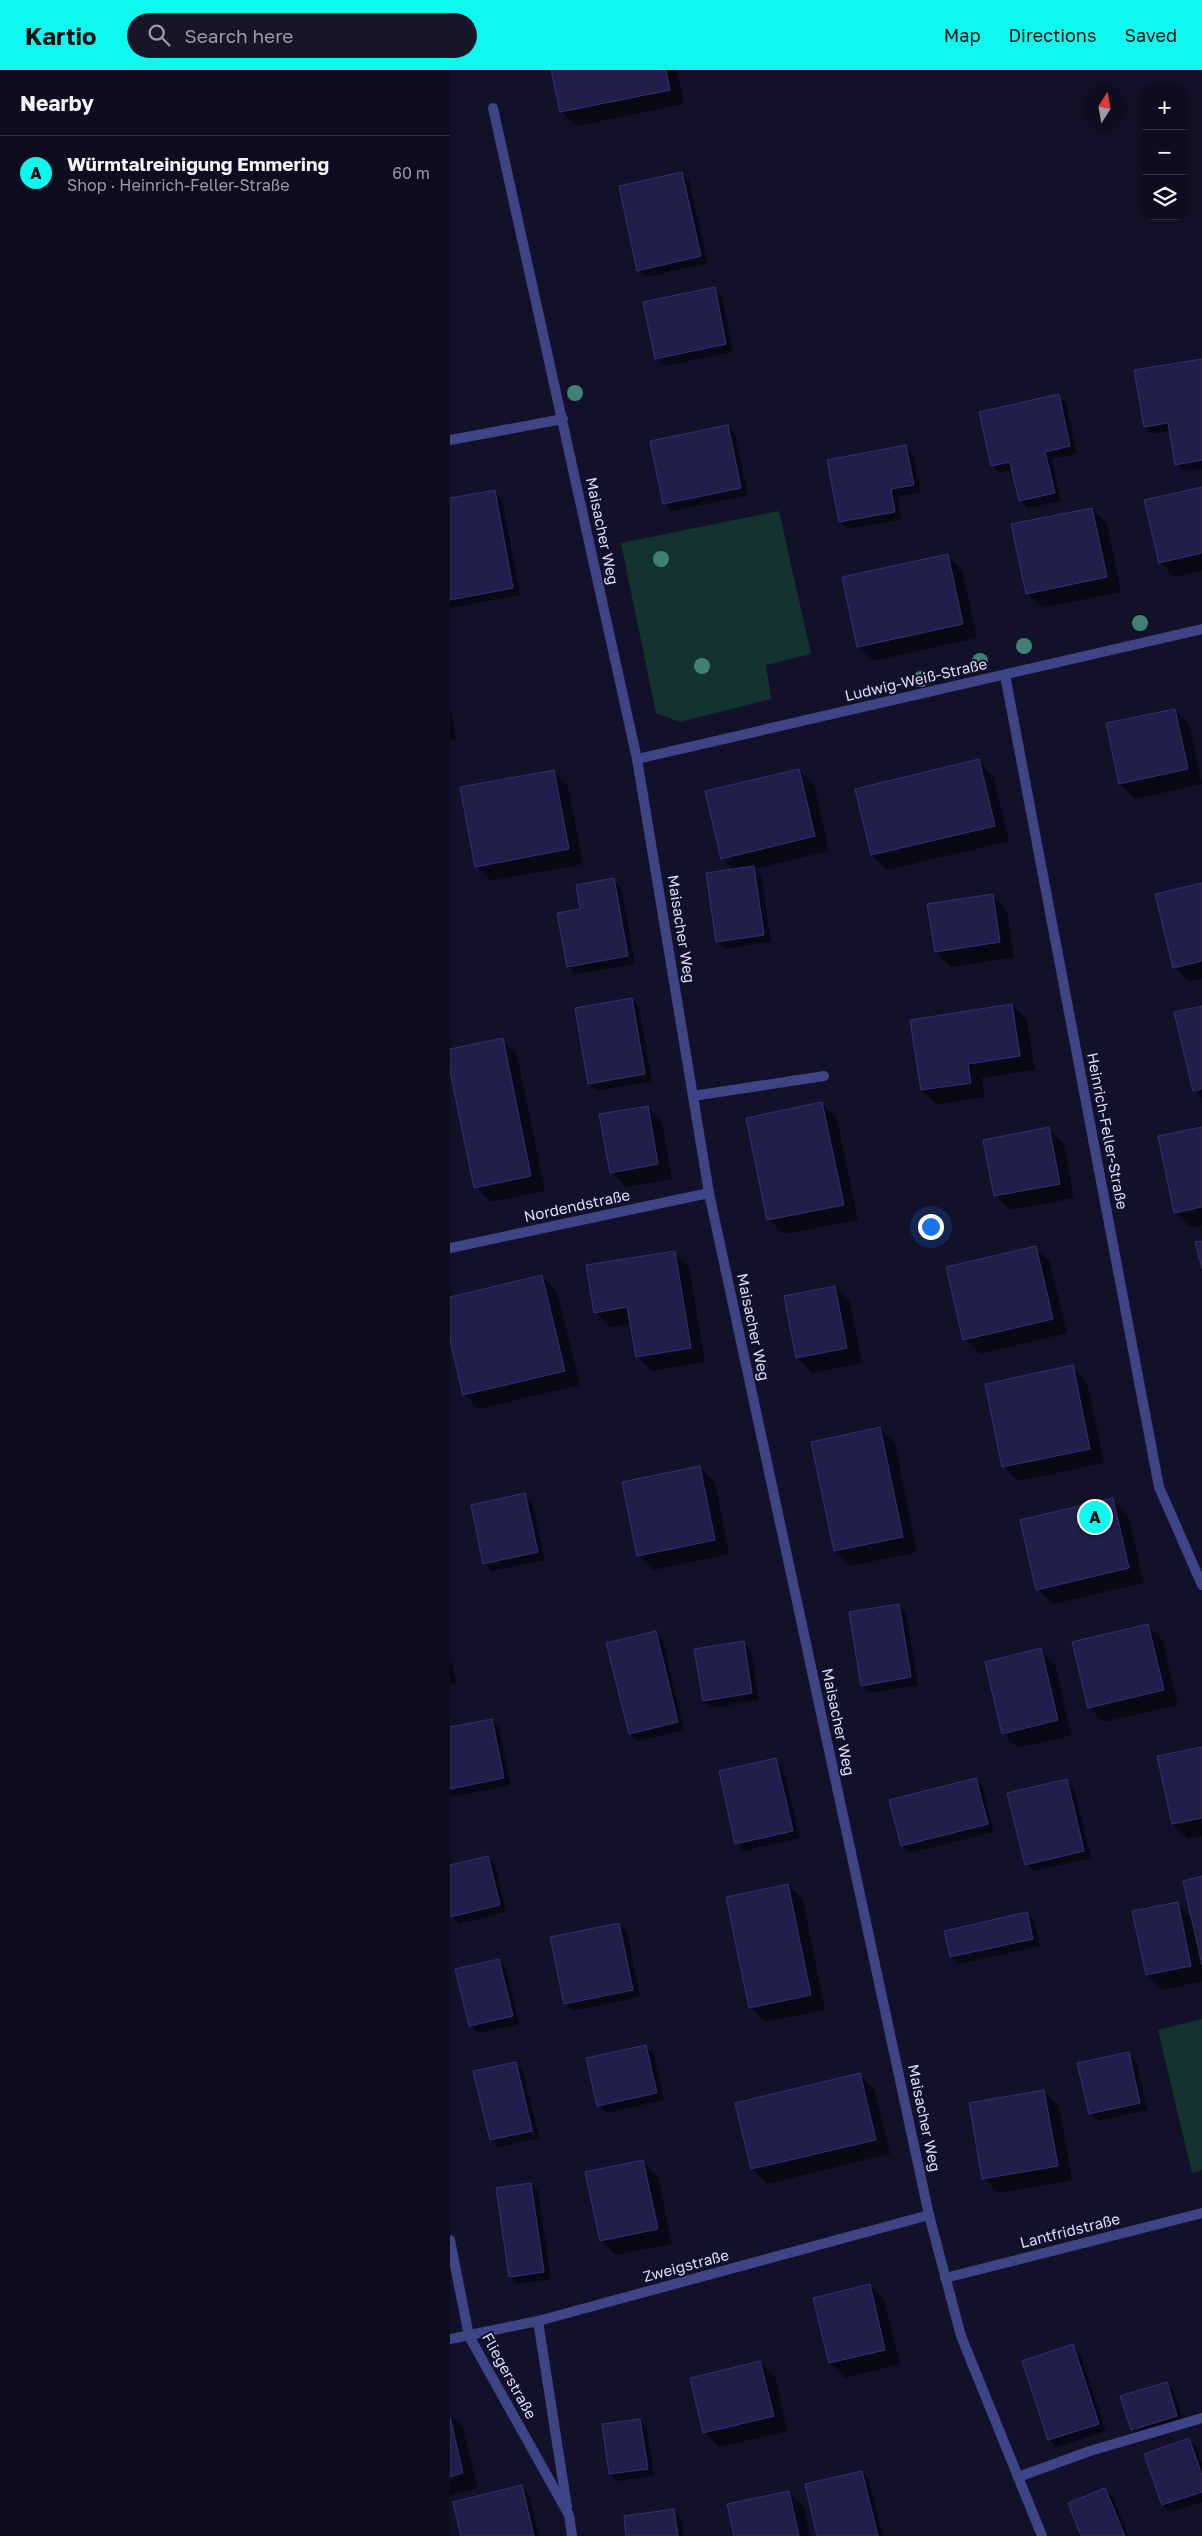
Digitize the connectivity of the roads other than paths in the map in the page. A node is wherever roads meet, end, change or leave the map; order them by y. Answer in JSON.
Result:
{"nodes":[{"id":1,"x":493,"y":108,"type":"dead end"},
{"id":2,"x":563,"y":419,"type":"junction"},
{"id":3,"x":450,"y":440,"type":"edge"},
{"id":4,"x":1202,"y":630,"type":"edge"},
{"id":5,"x":1005,"y":675,"type":"junction"},
{"id":6,"x":637,"y":759,"type":"junction"},
{"id":7,"x":824,"y":1076,"type":"dead end"},
{"id":8,"x":693,"y":1096,"type":"junction"},
{"id":9,"x":709,"y":1193,"type":"junction"},
{"id":10,"x":450,"y":1248,"type":"edge"},
{"id":11,"x":1202,"y":1585,"type":"edge"},
{"id":12,"x":1202,"y":2213,"type":"edge"},
{"id":13,"x":929,"y":2215,"type":"junction"},
{"id":14,"x":450,"y":2240,"type":"edge"},
{"id":15,"x":945,"y":2278,"type":"junction"},
{"id":16,"x":538,"y":2322,"type":"junction"},
{"id":17,"x":469,"y":2336,"type":"junction"},
{"id":18,"x":450,"y":2339,"type":"edge"},
{"id":19,"x":1202,"y":2418,"type":"edge"},
{"id":20,"x":1018,"y":2478,"type":"junction"},
{"id":21,"x":569,"y":2515,"type":"junction"},
{"id":22,"x":572,"y":2536,"type":"edge"},
{"id":23,"x":1042,"y":2536,"type":"edge"}],
"edges":[{"from":1,"to":2,"type":"street","name":"Maisacher Weg"},
{"from":2,"to":3,"type":"street"},
{"from":2,"to":6,"type":"street","name":"Maisacher Weg"},
{"from":4,"to":5,"type":"street","name":"Ludwig-Weiß-Straße"},
{"from":5,"to":6,"type":"street","name":"Ludwig-Weiß-Straße"},
{"from":5,"to":11,"type":"street","name":"Heinrich-Feller-Straße"},
{"from":6,"to":8,"type":"street","name":"Maisacher Weg"},
{"from":7,"to":8,"type":"street"},
{"from":8,"to":9,"type":"street","name":"Maisacher Weg"},
{"from":9,"to":10,"type":"street","name":"Nordendstraße"},
{"from":9,"to":13,"type":"street","name":"Maisacher Weg"},
{"from":12,"to":15,"type":"street","name":"Lantfridstraße"},
{"from":13,"to":15,"type":"street","name":"Maisacher Weg"},
{"from":13,"to":16,"type":"street","name":"Zweigstraße"},
{"from":14,"to":17,"type":"street","name":"Fliegerstraße"},
{"from":15,"to":20,"type":"street","name":"Maisacher Weg"},
{"from":16,"to":17,"type":"street","name":"Zweigstraße"},
{"from":16,"to":21,"type":"street","name":"Fliegerstraße"},
{"from":17,"to":18,"type":"street","name":"Zweigstraße"},
{"from":17,"to":21,"type":"street","name":"Fliegerstraße"},
{"from":19,"to":20,"type":"street"},
{"from":20,"to":23,"type":"street","name":"Maisacher Weg"},
{"from":21,"to":22,"type":"street","name":"Fliegerstraße"}]}
